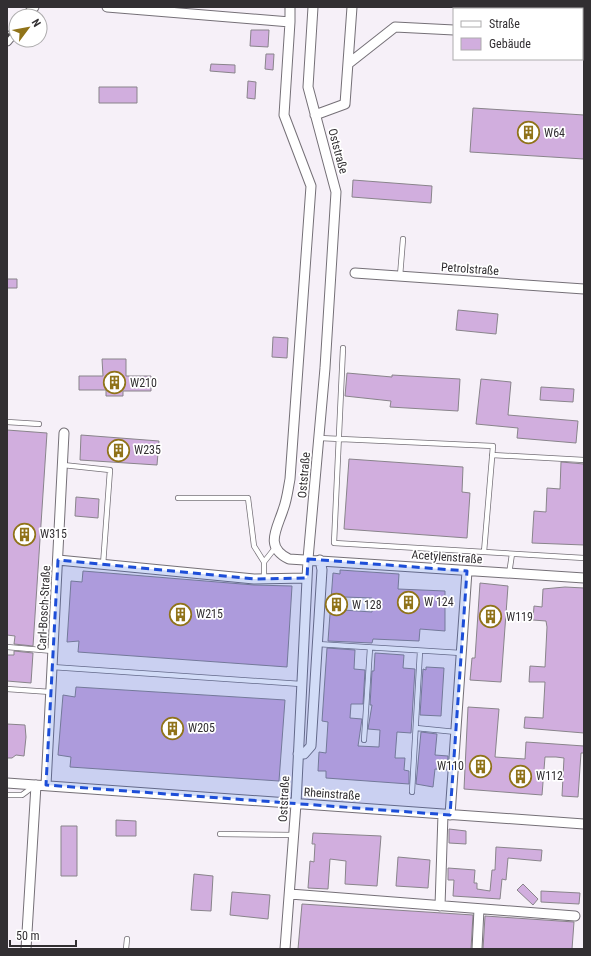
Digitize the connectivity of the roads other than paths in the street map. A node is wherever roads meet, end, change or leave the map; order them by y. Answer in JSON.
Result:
{"nodes":[{"id":1,"x":107,"y":7,"type":"edge"},
{"id":2,"x":290,"y":7,"type":"edge"},
{"id":3,"x":313,"y":7,"type":"edge"},
{"id":4,"x":352,"y":7,"type":"edge"},
{"id":5,"x":290,"y":22,"type":"junction"},
{"id":6,"x":453,"y":30,"type":"edge"},
{"id":7,"x":348,"y":64,"type":"junction"},
{"id":8,"x":315,"y":115,"type":"junction"},
{"id":9,"x":403,"y":238,"type":"dead end"},
{"id":10,"x":355,"y":273,"type":"dead end"},
{"id":11,"x":400,"y":276,"type":"junction"},
{"id":12,"x":584,"y":289,"type":"edge"},
{"id":13,"x":343,"y":348,"type":"dead end"},
{"id":14,"x":7,"y":422,"type":"edge"},
{"id":15,"x":39,"y":424,"type":"dead end"},
{"id":16,"x":64,"y":433,"type":"dead end"},
{"id":17,"x":319,"y":438,"type":"junction"},
{"id":18,"x":339,"y":438,"type":"junction"},
{"id":19,"x":492,"y":455,"type":"junction"},
{"id":20,"x":584,"y":460,"type":"edge"},
{"id":21,"x":63,"y":465,"type":"junction"},
{"id":22,"x":178,"y":498,"type":"dead end"},
{"id":23,"x":275,"y":548,"type":"junction"},
{"id":24,"x":484,"y":552,"type":"junction"},
{"id":25,"x":512,"y":554,"type":"junction"},
{"id":26,"x":584,"y":558,"type":"edge"},
{"id":27,"x":308,"y":559,"type":"junction"},
{"id":28,"x":58,"y":560,"type":"junction"},
{"id":29,"x":320,"y":560,"type":"junction"},
{"id":30,"x":264,"y":562,"type":"junction"},
{"id":31,"x":103,"y":565,"type":"junction"},
{"id":32,"x":467,"y":571,"type":"junction"},
{"id":33,"x":509,"y":574,"type":"junction"},
{"id":34,"x":307,"y":578,"type":"junction"},
{"id":35,"x":584,"y":578,"type":"edge"},
{"id":36,"x":264,"y":579,"type":"junction"},
{"id":37,"x":317,"y":644,"type":"junction"},
{"id":38,"x":7,"y":647,"type":"edge"},
{"id":39,"x":370,"y":648,"type":"junction"},
{"id":40,"x":53,"y":651,"type":"junction"},
{"id":41,"x":420,"y":651,"type":"junction"},
{"id":42,"x":461,"y":653,"type":"junction"},
{"id":43,"x":52,"y":667,"type":"junction"},
{"id":44,"x":301,"y":684,"type":"junction"},
{"id":45,"x":7,"y":689,"type":"edge"},
{"id":46,"x":51,"y":692,"type":"junction"},
{"id":47,"x":416,"y":728,"type":"junction"},
{"id":48,"x":456,"y":732,"type":"junction"},
{"id":49,"x":364,"y":740,"type":"dead end"},
{"id":50,"x":298,"y":754,"type":"junction"},
{"id":51,"x":7,"y":783,"type":"edge"},
{"id":52,"x":41,"y":785,"type":"junction"},
{"id":53,"x":412,"y":792,"type":"dead end"},
{"id":54,"x":7,"y":795,"type":"edge"},
{"id":55,"x":296,"y":804,"type":"junction"},
{"id":56,"x":446,"y":814,"type":"junction"},
{"id":57,"x":584,"y":824,"type":"edge"},
{"id":58,"x":220,"y":834,"type":"dead end"},
{"id":59,"x":294,"y":835,"type":"junction"},
{"id":60,"x":290,"y":894,"type":"junction"},
{"id":61,"x":440,"y":906,"type":"junction"},
{"id":62,"x":479,"y":909,"type":"junction"},
{"id":63,"x":575,"y":916,"type":"dead end"},
{"id":64,"x":127,"y":939,"type":"dead end"},
{"id":65,"x":26,"y":949,"type":"edge"},
{"id":66,"x":126,"y":949,"type":"edge"},
{"id":67,"x":285,"y":949,"type":"edge"},
{"id":68,"x":477,"y":949,"type":"edge"}],
"edges":[{"from":1,"to":5,"type":"street"},
{"from":2,"to":5,"type":"street"},
{"from":3,"to":8,"type":"street","name":"Oststraße"},
{"from":4,"to":7,"type":"street"},
{"from":5,"to":23,"type":"street"},
{"from":6,"to":7,"type":"street"},
{"from":7,"to":8,"type":"street"},
{"from":8,"to":17,"type":"street","name":"Oststraße"},
{"from":9,"to":11,"type":"lane"},
{"from":10,"to":11,"type":"street","name":"Petrolstraße"},
{"from":11,"to":12,"type":"street","name":"Petrolstraße"},
{"from":13,"to":18,"type":"lane"},
{"from":14,"to":15,"type":"lane"},
{"from":16,"to":21,"type":"street","name":"Carl-Bosch-Straße"},
{"from":17,"to":18,"type":"lane"},
{"from":17,"to":27,"type":"street","name":"Oststraße"},
{"from":18,"to":19,"type":"lane"},
{"from":18,"to":24,"type":"lane"},
{"from":19,"to":20,"type":"lane"},
{"from":19,"to":24,"type":"lane"},
{"from":21,"to":28,"type":"street","name":"Carl-Bosch-Straße"},
{"from":21,"to":31,"type":"lane"},
{"from":22,"to":30,"type":"lane"},
{"from":23,"to":27,"type":"street","name":"Acetylenstraße"},
{"from":23,"to":30,"type":"lane"},
{"from":24,"to":25,"type":"lane"},
{"from":25,"to":26,"type":"lane"},
{"from":25,"to":33,"type":"lane"},
{"from":27,"to":29,"type":"street","name":"Acetylenstraße"},
{"from":27,"to":34,"type":"street","name":"Oststraße"},
{"from":28,"to":31,"type":"street"},
{"from":28,"to":40,"type":"street","name":"Carl-Bosch-Straße"},
{"from":29,"to":32,"type":"street","name":"Acetylenstraße"},
{"from":29,"to":37,"type":"street"},
{"from":30,"to":36,"type":"lane"},
{"from":31,"to":36,"type":"street"},
{"from":32,"to":33,"type":"street","name":"Acetylenstraße"},
{"from":32,"to":42,"type":"street"},
{"from":33,"to":35,"type":"street","name":"Acetylenstraße"},
{"from":34,"to":36,"type":"street"},
{"from":34,"to":44,"type":"street","name":"Oststraße"},
{"from":37,"to":39,"type":"lane"},
{"from":37,"to":50,"type":"street"},
{"from":38,"to":40,"type":"lane"},
{"from":39,"to":41,"type":"lane"},
{"from":39,"to":49,"type":"lane"},
{"from":40,"to":43,"type":"street","name":"Carl-Bosch-Straße"},
{"from":41,"to":42,"type":"lane"},
{"from":41,"to":47,"type":"lane"},
{"from":42,"to":48,"type":"street"},
{"from":43,"to":44,"type":"lane"},
{"from":43,"to":46,"type":"street","name":"Carl-Bosch-Straße"},
{"from":44,"to":50,"type":"street","name":"Oststraße"},
{"from":45,"to":46,"type":"lane"},
{"from":46,"to":52,"type":"street","name":"Carl-Bosch-Straße"},
{"from":47,"to":48,"type":"lane"},
{"from":47,"to":53,"type":"lane"},
{"from":48,"to":56,"type":"street"},
{"from":50,"to":55,"type":"street","name":"Oststraße"},
{"from":51,"to":52,"type":"street","name":"Rheinstraße"},
{"from":52,"to":54,"type":"lane"},
{"from":52,"to":55,"type":"street","name":"Rheinstraße"},
{"from":52,"to":65,"type":"street","name":"Carl-Bosch-Straße"},
{"from":55,"to":56,"type":"street","name":"Rheinstraße"},
{"from":55,"to":59,"type":"street","name":"Oststraße"},
{"from":56,"to":57,"type":"street","name":"Rheinstraße"},
{"from":56,"to":61,"type":"street"},
{"from":58,"to":59,"type":"lane"},
{"from":59,"to":60,"type":"street","name":"Oststraße"},
{"from":60,"to":61,"type":"street"},
{"from":60,"to":67,"type":"street","name":"Oststraße"},
{"from":61,"to":62,"type":"street"},
{"from":62,"to":63,"type":"street"},
{"from":62,"to":68,"type":"street"},
{"from":64,"to":66,"type":"lane"}]}
